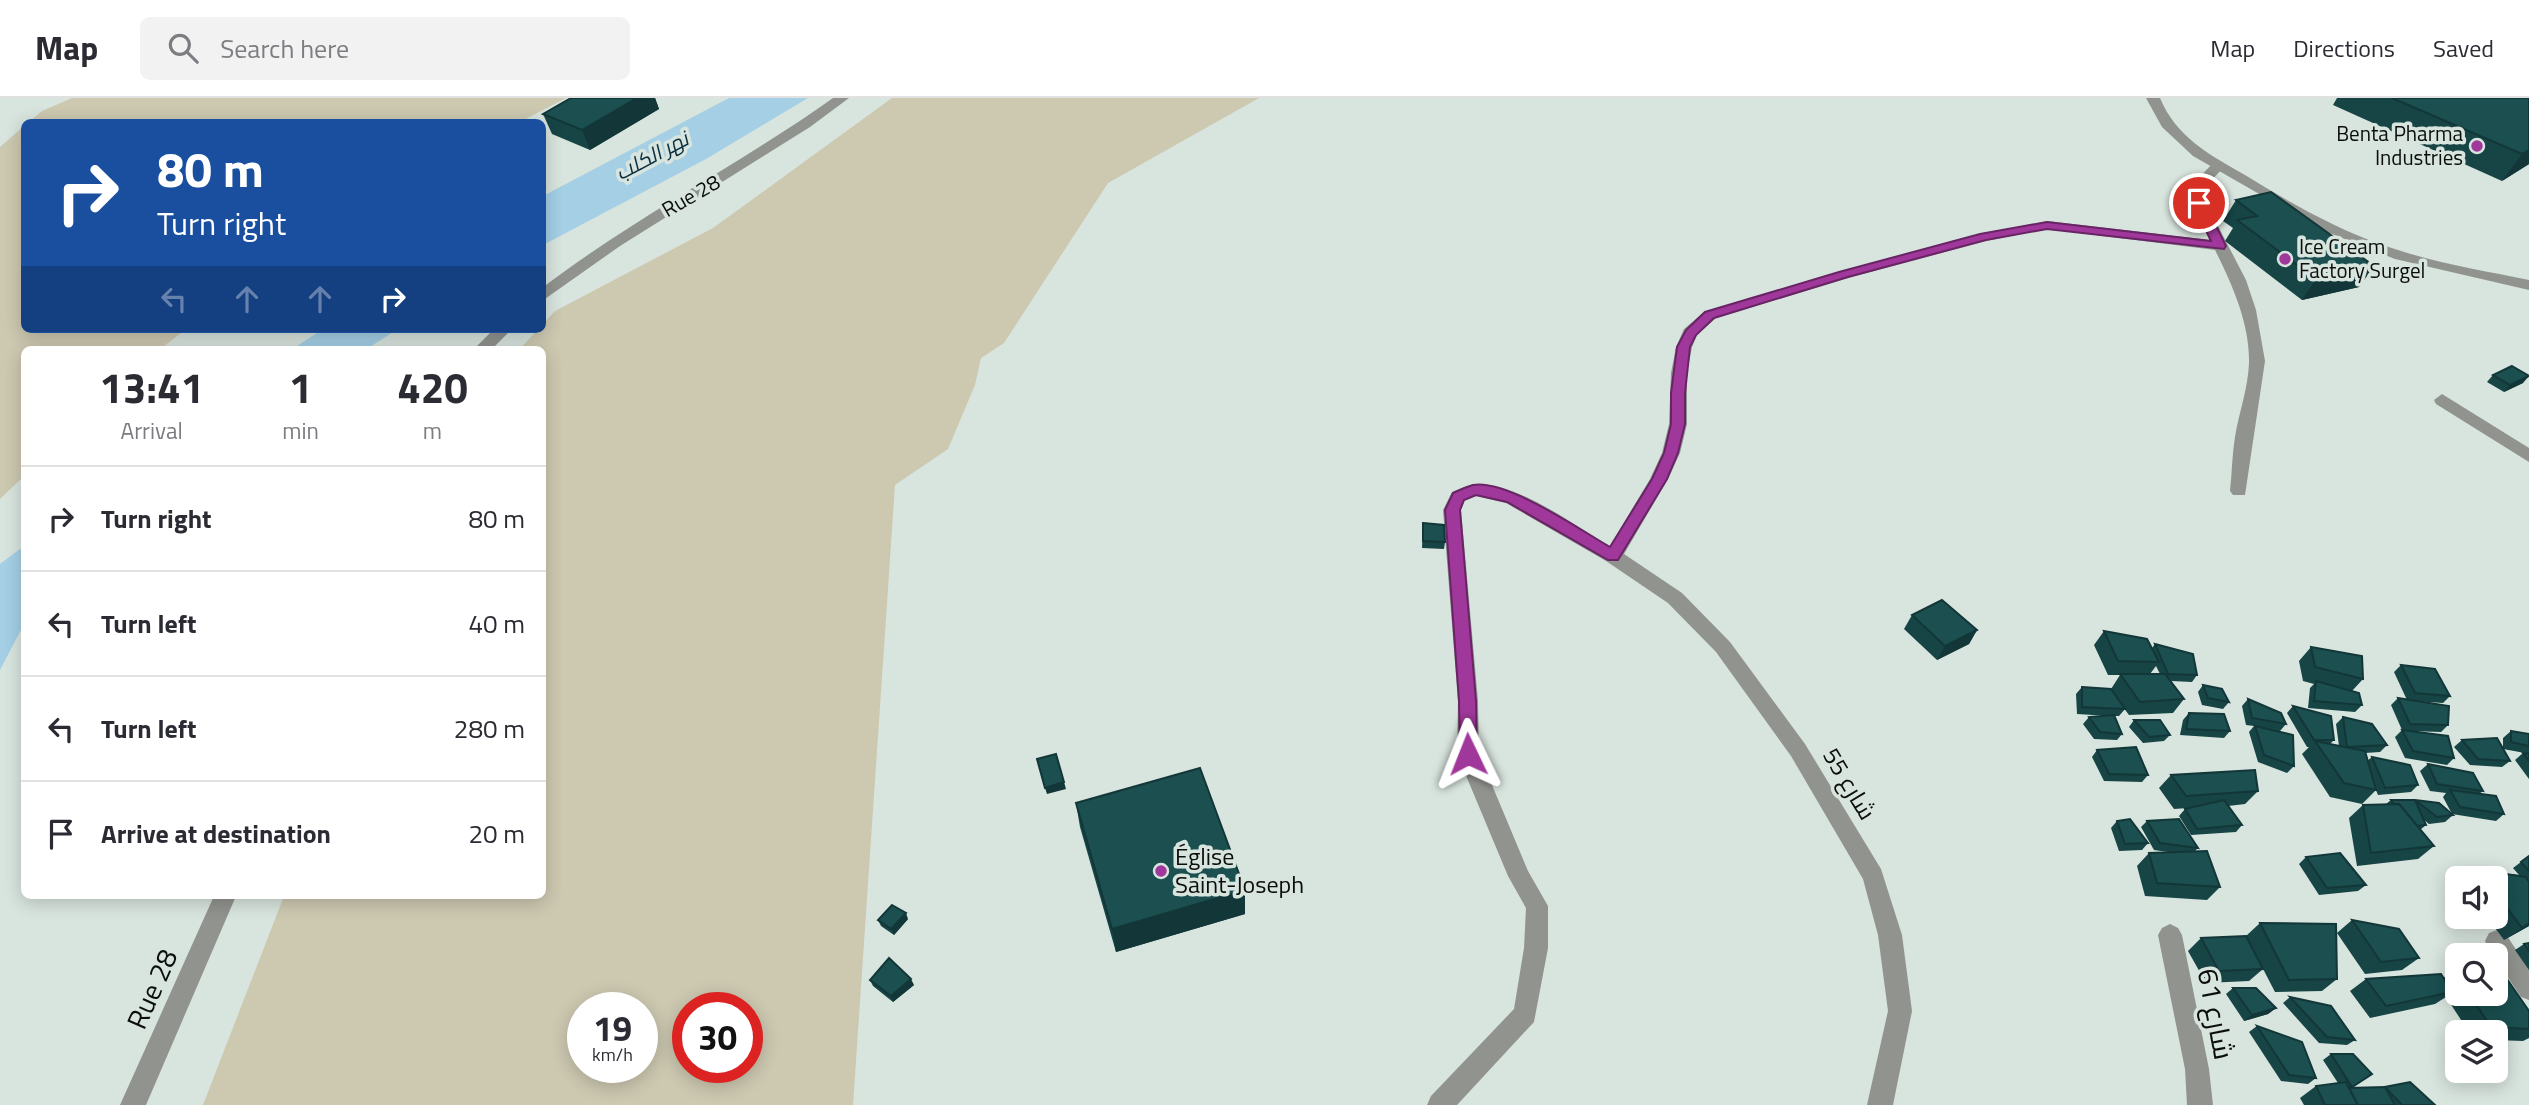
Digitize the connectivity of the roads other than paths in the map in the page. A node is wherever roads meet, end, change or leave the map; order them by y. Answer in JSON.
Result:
{"nodes":[{"id":1,"x":842,"y":98,"type":"edge"},
{"id":2,"x":2153,"y":98,"type":"edge"},
{"id":3,"x":2218,"y":166,"type":"junction"},
{"id":4,"x":2220,"y":246,"type":"junction"},
{"id":5,"x":2529,"y":285,"type":"edge"},
{"id":6,"x":546,"y":293,"type":"edge"},
{"id":7,"x":500,"y":333,"type":"edge"},
{"id":8,"x":485,"y":346,"type":"edge"},
{"id":9,"x":2442,"y":400,"type":"dead end"},
{"id":10,"x":2529,"y":456,"type":"edge"},
{"id":11,"x":2239,"y":491,"type":"dead end"},
{"id":12,"x":1613,"y":556,"type":"junction"},
{"id":13,"x":224,"y":899,"type":"edge"},
{"id":14,"x":2170,"y":935,"type":"dead end"},
{"id":15,"x":2497,"y":941,"type":"dead end"},
{"id":16,"x":2529,"y":989,"type":"edge"},
{"id":17,"x":134,"y":1105,"type":"edge"},
{"id":18,"x":1440,"y":1105,"type":"edge"},
{"id":19,"x":1880,"y":1105,"type":"edge"},
{"id":20,"x":2200,"y":1105,"type":"edge"}],
"edges":[{"from":1,"to":6,"type":"street","name":"Rue 28"},
{"from":2,"to":3,"type":"street"},
{"from":3,"to":4,"type":"street"},
{"from":3,"to":5,"type":"street"},
{"from":4,"to":11,"type":"street"},
{"from":4,"to":12,"type":"street"},
{"from":7,"to":8,"type":"street"},
{"from":9,"to":10,"type":"street"},
{"from":12,"to":18,"type":"street","name":"شارع 55"},
{"from":12,"to":19,"type":"street","name":"شارع 55"},
{"from":13,"to":17,"type":"street","name":"Rue 28"},
{"from":14,"to":20,"type":"street","name":"شارع 61"},
{"from":15,"to":16,"type":"street"}]}
